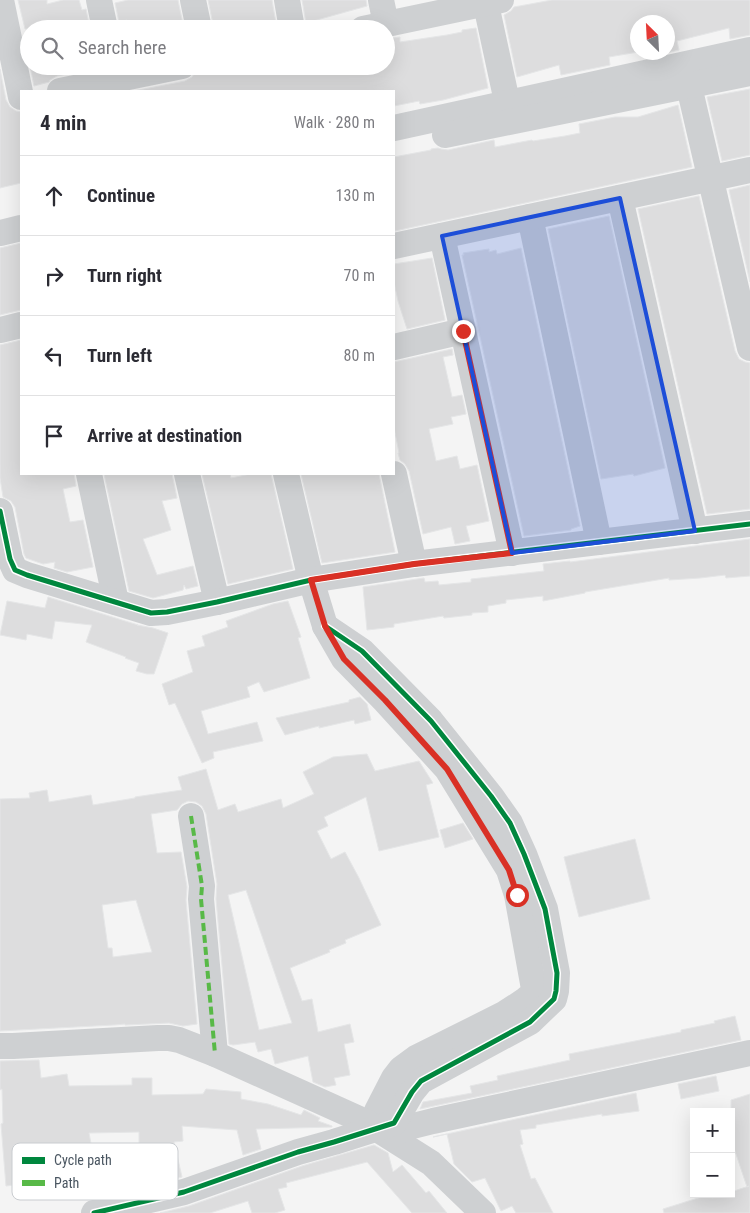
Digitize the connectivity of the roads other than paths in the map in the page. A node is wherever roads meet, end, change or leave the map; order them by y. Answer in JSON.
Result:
{"nodes":[{"id":1,"x":1,"y":0,"type":"edge"},
{"id":2,"x":99,"y":0,"type":"edge"},
{"id":3,"x":193,"y":0,"type":"edge"},
{"id":4,"x":287,"y":0,"type":"edge"},
{"id":5,"x":491,"y":1,"type":"edge"},
{"id":6,"x":376,"y":18,"type":"edge"},
{"id":7,"x":103,"y":20,"type":"edge"},
{"id":8,"x":197,"y":20,"type":"edge"},
{"id":9,"x":290,"y":20,"type":"edge"},
{"id":10,"x":750,"y":50,"type":"edge"},
{"id":11,"x":750,"y":73,"type":"edge"},
{"id":12,"x":109,"y":75,"type":"edge"},
{"id":13,"x":686,"y":75,"type":"junction"},
{"id":14,"x":63,"y":90,"type":"edge"},
{"id":15,"x":20,"y":93,"type":"edge"},
{"id":16,"x":20,"y":98,"type":"edge"},
{"id":17,"x":0,"y":104,"type":"edge"},
{"id":18,"x":509,"y":112,"type":"junction"},
{"id":19,"x":395,"y":128,"type":"edge"},
{"id":20,"x":395,"y":146,"type":"edge"},
{"id":21,"x":750,"y":170,"type":"edge"},
{"id":22,"x":711,"y":179,"type":"junction"},
{"id":23,"x":620,"y":198,"type":"junction"},
{"id":24,"x":20,"y":211,"type":"edge"},
{"id":25,"x":0,"y":216,"type":"edge"},
{"id":26,"x":530,"y":217,"type":"junction"},
{"id":27,"x":20,"y":228,"type":"edge"},
{"id":28,"x":0,"y":233,"type":"edge"},
{"id":29,"x":442,"y":236,"type":"junction"},
{"id":30,"x":395,"y":246,"type":"edge"},
{"id":31,"x":20,"y":326,"type":"edge"},
{"id":32,"x":0,"y":330,"type":"edge"},
{"id":33,"x":463,"y":331,"type":"junction"},
{"id":34,"x":395,"y":347,"type":"edge"},
{"id":35,"x":750,"y":348,"type":"edge"},
{"id":36,"x":89,"y":475,"type":"edge"},
{"id":37,"x":187,"y":475,"type":"edge"},
{"id":38,"x":286,"y":475,"type":"edge"},
{"id":39,"x":394,"y":475,"type":"edge"},
{"id":40,"x":0,"y":511,"type":"edge"},
{"id":41,"x":750,"y":524,"type":"edge"},
{"id":42,"x":695,"y":531,"type":"junction"},
{"id":43,"x":599,"y":542,"type":"junction"},
{"id":44,"x":512,"y":553,"type":"junction"},
{"id":45,"x":414,"y":564,"type":"junction"},
{"id":46,"x":311,"y":580,"type":"junction"},
{"id":47,"x":116,"y":602,"type":"junction"},
{"id":48,"x":217,"y":602,"type":"junction"},
{"id":49,"x":191,"y":816,"type":"dead end"},
{"id":50,"x":0,"y":1046,"type":"edge"},
{"id":51,"x":750,"y":1053,"type":"edge"},
{"id":52,"x":214,"y":1054,"type":"junction"},
{"id":53,"x":383,"y":1132,"type":"junction"},
{"id":54,"x":178,"y":1193,"type":"edge"},
{"id":55,"x":150,"y":1200,"type":"edge"},
{"id":56,"x":94,"y":1213,"type":"edge"},
{"id":57,"x":482,"y":1213,"type":"edge"}],
"edges":[{"from":1,"to":15,"type":"street"},
{"from":2,"to":7,"type":"street"},
{"from":3,"to":8,"type":"street"},
{"from":4,"to":9,"type":"street"},
{"from":5,"to":6,"type":"street"},
{"from":5,"to":18,"type":"street"},
{"from":10,"to":13,"type":"street"},
{"from":11,"to":13,"type":"street"},
{"from":12,"to":14,"type":"street"},
{"from":13,"to":18,"type":"street"},
{"from":13,"to":22,"type":"street"},
{"from":16,"to":17,"type":"street"},
{"from":18,"to":19,"type":"street"},
{"from":18,"to":20,"type":"street"},
{"from":21,"to":22,"type":"street"},
{"from":22,"to":23,"type":"street"},
{"from":22,"to":35,"type":"street"},
{"from":23,"to":26,"type":"street"},
{"from":23,"to":42,"type":"street"},
{"from":24,"to":25,"type":"street"},
{"from":26,"to":29,"type":"street"},
{"from":26,"to":43,"type":"street"},
{"from":27,"to":28,"type":"street"},
{"from":29,"to":30,"type":"street"},
{"from":29,"to":33,"type":"street"},
{"from":31,"to":32,"type":"street"},
{"from":33,"to":34,"type":"street"},
{"from":33,"to":44,"type":"street"},
{"from":36,"to":47,"type":"street"},
{"from":37,"to":48,"type":"street"},
{"from":38,"to":46,"type":"street"},
{"from":39,"to":45,"type":"street"},
{"from":40,"to":47,"type":"street"},
{"from":41,"to":42,"type":"street"},
{"from":42,"to":43,"type":"street"},
{"from":43,"to":44,"type":"street"},
{"from":44,"to":45,"type":"street"},
{"from":45,"to":46,"type":"street"},
{"from":46,"to":48,"type":"street"},
{"from":46,"to":53,"type":"street"},
{"from":47,"to":48,"type":"street"},
{"from":49,"to":52,"type":"street"},
{"from":50,"to":52,"type":"street"},
{"from":51,"to":53,"type":"street"},
{"from":52,"to":53,"type":"street"},
{"from":53,"to":54,"type":"street"},
{"from":53,"to":57,"type":"street"},
{"from":55,"to":56,"type":"street"}]}
